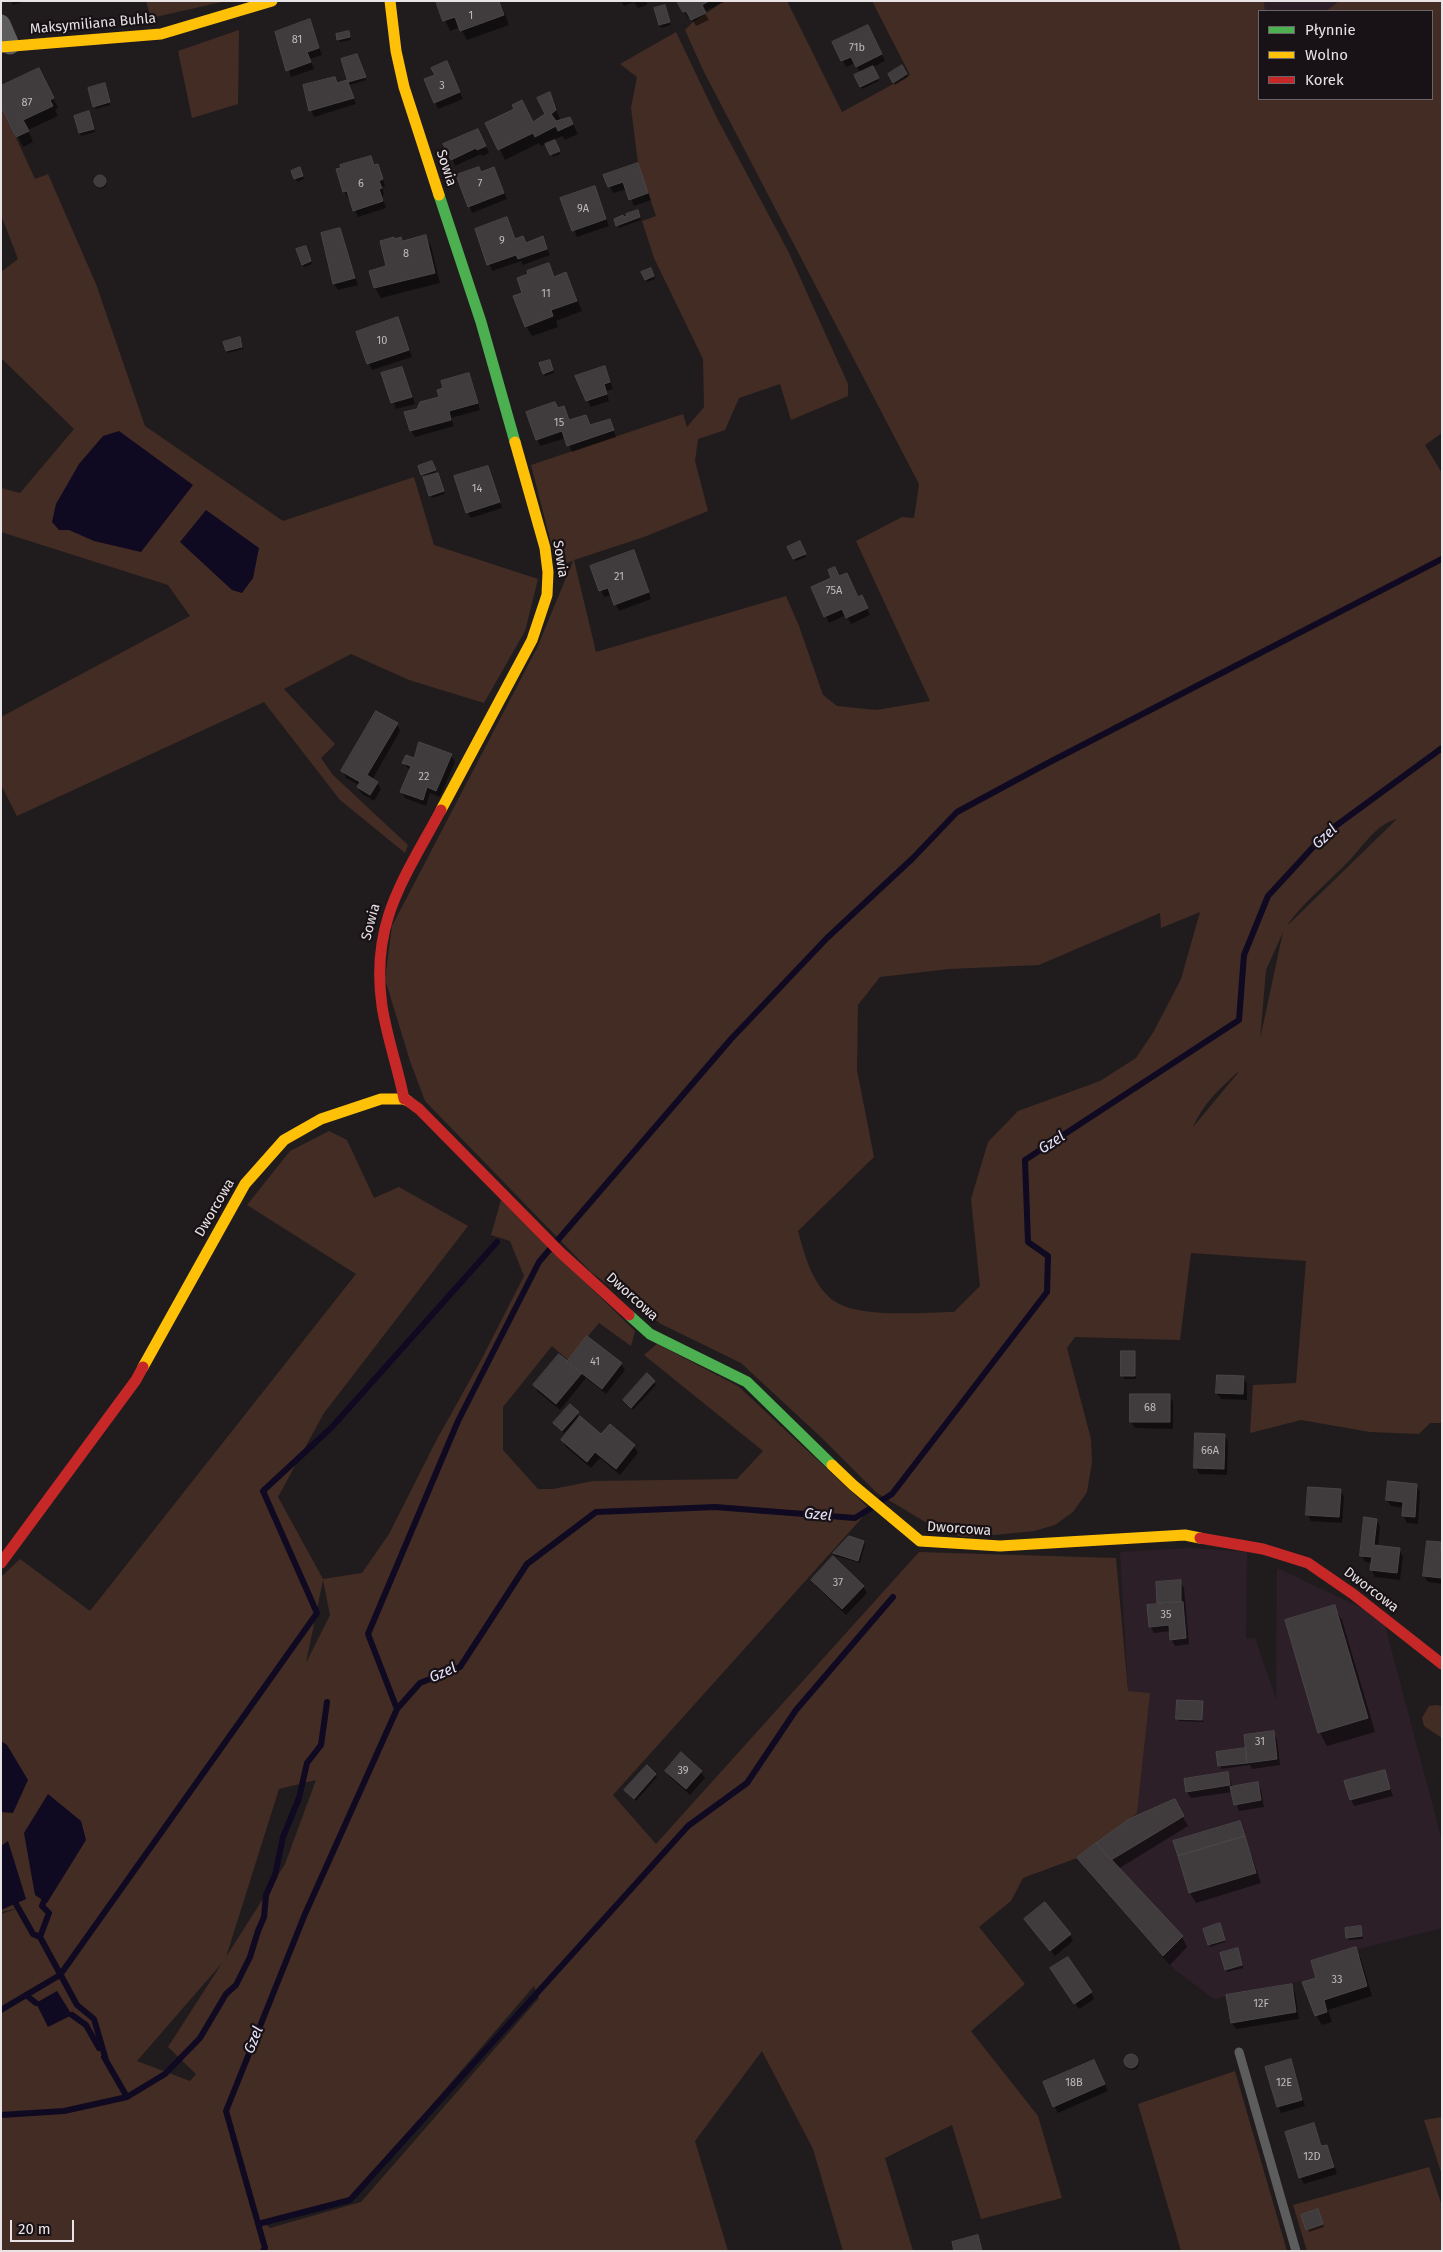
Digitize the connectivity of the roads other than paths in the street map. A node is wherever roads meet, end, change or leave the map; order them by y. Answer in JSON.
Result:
{"nodes":[{"id":1,"x":272,"y":1,"type":"edge"},
{"id":2,"x":390,"y":1,"type":"edge"},
{"id":3,"x":1,"y":24,"type":"edge"},
{"id":4,"x":6,"y":46,"type":"edge"},
{"id":5,"x":404,"y":1099,"type":"junction"},
{"id":6,"x":1,"y":1562,"type":"edge"},
{"id":7,"x":1442,"y":1664,"type":"edge"},
{"id":8,"x":1239,"y":2052,"type":"dead end"},
{"id":9,"x":1296,"y":2251,"type":"edge"}],
"edges":[{"from":1,"to":4,"type":"street","name":"Maksymiliana Buhla"},
{"from":2,"to":5,"type":"street","name":"Sowia"},
{"from":3,"to":4,"type":"street"},
{"from":5,"to":6,"type":"street","name":"Dworcowa"},
{"from":5,"to":7,"type":"street","name":"Dworcowa"},
{"from":8,"to":9,"type":"lane"}]}
